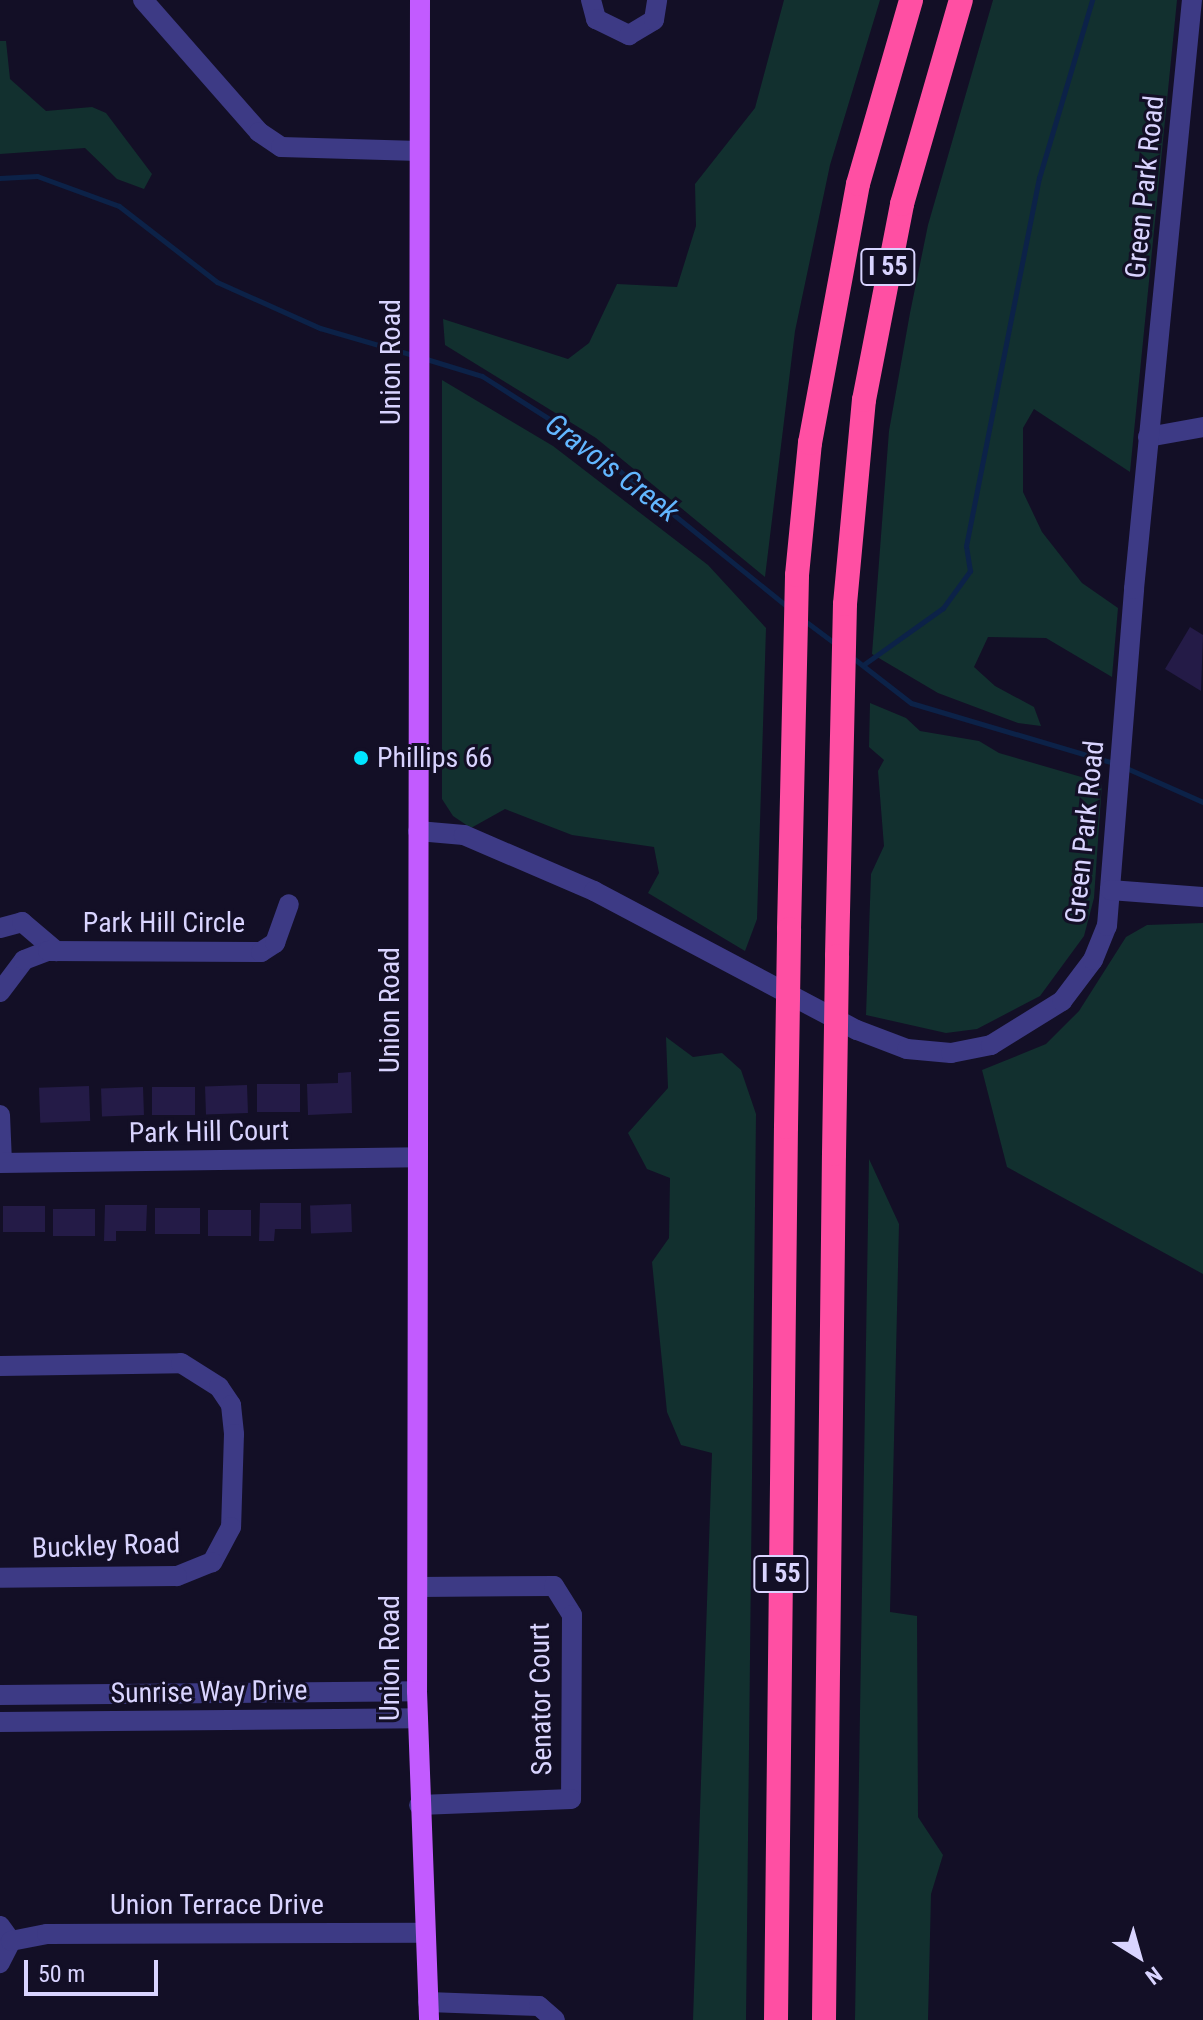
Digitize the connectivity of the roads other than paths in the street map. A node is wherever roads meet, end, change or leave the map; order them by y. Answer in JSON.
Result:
{"nodes":[{"id":1,"x":143,"y":0,"type":"edge"},
{"id":2,"x":420,"y":0,"type":"edge"},
{"id":3,"x":591,"y":0,"type":"edge"},
{"id":4,"x":657,"y":0,"type":"edge"},
{"id":5,"x":911,"y":0,"type":"edge"},
{"id":6,"x":961,"y":0,"type":"edge"},
{"id":7,"x":1192,"y":0,"type":"edge"},
{"id":8,"x":419,"y":151,"type":"junction"},
{"id":9,"x":1203,"y":427,"type":"edge"},
{"id":10,"x":1148,"y":437,"type":"junction"},
{"id":11,"x":418,"y":831,"type":"junction"},
{"id":12,"x":1110,"y":890,"type":"junction"},
{"id":13,"x":1203,"y":897,"type":"edge"},
{"id":14,"x":289,"y":904,"type":"dead end"},
{"id":15,"x":0,"y":928,"type":"edge"},
{"id":16,"x":56,"y":951,"type":"junction"},
{"id":17,"x":2,"y":978,"type":"edge"},
{"id":18,"x":0,"y":1115,"type":"edge"},
{"id":19,"x":418,"y":1157,"type":"junction"},
{"id":20,"x":1,"y":1162,"type":"edge"},
{"id":21,"x":0,"y":1366,"type":"edge"},
{"id":22,"x":0,"y":1578,"type":"edge"},
{"id":23,"x":418,"y":1587,"type":"junction"},
{"id":24,"x":417,"y":1691,"type":"junction"},
{"id":25,"x":0,"y":1695,"type":"edge"},
{"id":26,"x":418,"y":1718,"type":"junction"},
{"id":27,"x":0,"y":1722,"type":"edge"},
{"id":28,"x":419,"y":1805,"type":"junction"},
{"id":29,"x":5,"y":1933,"type":"edge"},
{"id":30,"x":425,"y":1933,"type":"junction"},
{"id":31,"x":0,"y":1963,"type":"edge"},
{"id":32,"x":429,"y":2011,"type":"edge"},
{"id":33,"x":555,"y":2020,"type":"edge"},
{"id":34,"x":776,"y":2020,"type":"edge"},
{"id":35,"x":824,"y":2020,"type":"edge"}],
"edges":[{"from":1,"to":8,"type":"street"},
{"from":2,"to":8,"type":"main road","name":"Union Road"},
{"from":3,"to":4,"type":"street"},
{"from":5,"to":34,"type":"highway","number":"I 55","bridge":true},
{"from":6,"to":35,"type":"highway","number":"I 55","bridge":true},
{"from":7,"to":10,"type":"street","name":"Green Park Road"},
{"from":8,"to":11,"type":"main road","name":"Union Road"},
{"from":9,"to":10,"type":"street"},
{"from":10,"to":12,"type":"street","name":"Green Park Road"},
{"from":11,"to":12,"type":"street","name":"Green Park Road"},
{"from":11,"to":19,"type":"main road","name":"Union Road"},
{"from":12,"to":13,"type":"street"},
{"from":14,"to":16,"type":"street","name":"Park Hill Circle"},
{"from":15,"to":16,"type":"street","name":"Park Hill Circle"},
{"from":16,"to":17,"type":"street","name":"Park Hill Circle"},
{"from":18,"to":20,"type":"street"},
{"from":19,"to":20,"type":"street","name":"Park Hill Court"},
{"from":19,"to":23,"type":"main road","name":"Union Road"},
{"from":21,"to":22,"type":"street","name":"Buckley Road"},
{"from":23,"to":24,"type":"main road","name":"Union Road"},
{"from":23,"to":28,"type":"street","name":"Senator Court"},
{"from":24,"to":25,"type":"street","name":"Sunrise Way Drive"},
{"from":24,"to":26,"type":"main road","name":"Union Road"},
{"from":26,"to":27,"type":"street","name":"Sunrise Way Drive"},
{"from":26,"to":28,"type":"main road","name":"Union Road"},
{"from":28,"to":30,"type":"main road","name":"Union Road"},
{"from":29,"to":30,"type":"street","name":"Union Terrace Drive"},
{"from":29,"to":31,"type":"street","name":"Union Terrace Drive"},
{"from":30,"to":32,"type":"main road","name":"Union Road"},
{"from":32,"to":33,"type":"street"}]}
